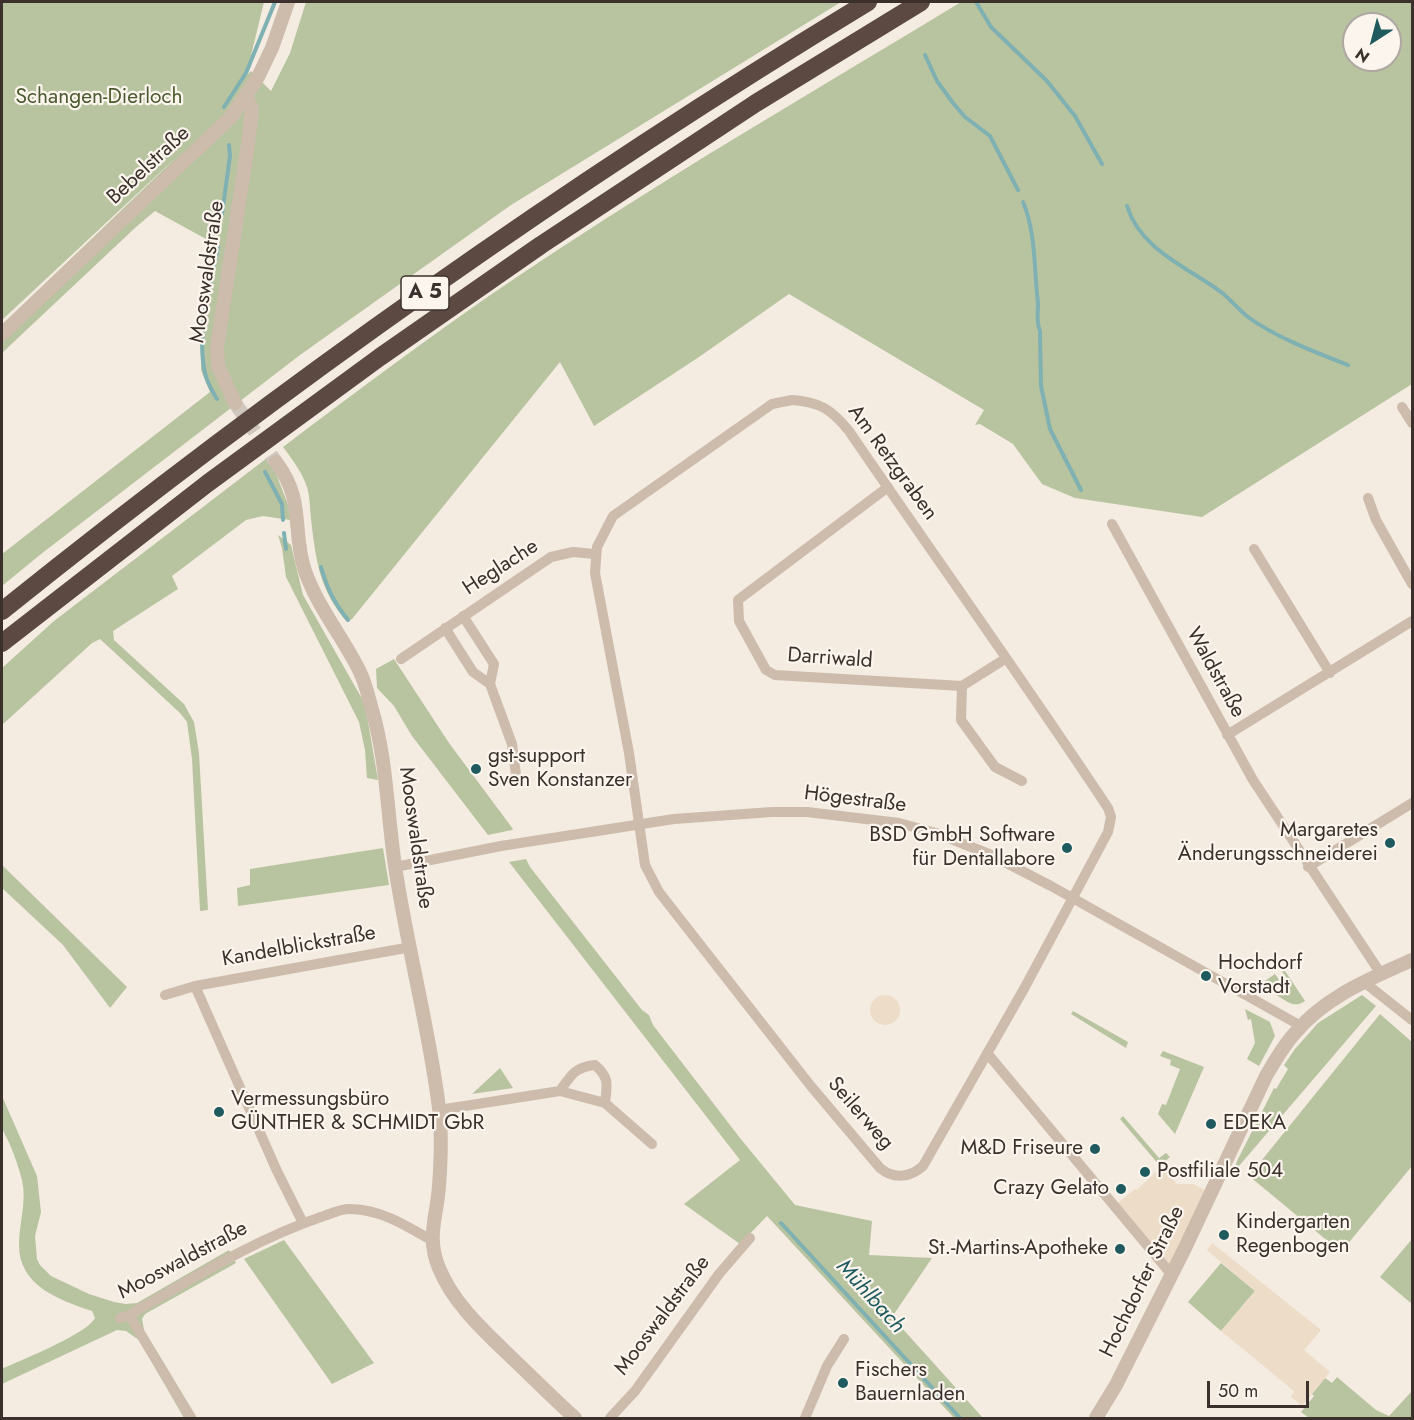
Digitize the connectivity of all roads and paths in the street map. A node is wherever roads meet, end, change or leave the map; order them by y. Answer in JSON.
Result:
{"nodes":[{"id":1,"x":288,"y":2,"type":"edge"},
{"id":2,"x":868,"y":2,"type":"edge"},
{"id":3,"x":921,"y":2,"type":"edge"},
{"id":4,"x":246,"y":96,"type":"junction"},
{"id":5,"x":231,"y":117,"type":"junction"},
{"id":6,"x":248,"y":144,"type":"junction"},
{"id":7,"x":2,"y":334,"type":"edge"},
{"id":8,"x":235,"y":403,"type":"tunnel mouth"},
{"id":9,"x":1402,"y":407,"type":"dead end"},
{"id":10,"x":1413,"y":423,"type":"edge"},
{"id":11,"x":276,"y":462,"type":"tunnel mouth"},
{"id":12,"x":888,"y":487,"type":"junction"},
{"id":13,"x":1368,"y":498,"type":"dead end"},
{"id":14,"x":1112,"y":524,"type":"dead end"},
{"id":15,"x":1254,"y":549,"type":"dead end"},
{"id":16,"x":595,"y":554,"type":"junction"},
{"id":17,"x":1413,"y":584,"type":"edge"},
{"id":18,"x":2,"y":611,"type":"edge"},
{"id":19,"x":463,"y":616,"type":"junction"},
{"id":20,"x":1413,"y":621,"type":"edge"},
{"id":21,"x":445,"y":628,"type":"junction"},
{"id":22,"x":16,"y":632,"type":"junction"},
{"id":23,"x":2,"y":643,"type":"edge"},
{"id":24,"x":2,"y":650,"type":"edge"},
{"id":25,"x":401,"y":659,"type":"dead end"},
{"id":26,"x":1005,"y":659,"type":"junction"},
{"id":27,"x":1330,"y":673,"type":"junction"},
{"id":28,"x":490,"y":684,"type":"junction"},
{"id":29,"x":962,"y":686,"type":"junction"},
{"id":30,"x":1227,"y":735,"type":"junction"},
{"id":31,"x":516,"y":775,"type":"dead end"},
{"id":32,"x":1022,"y":781,"type":"dead end"},
{"id":33,"x":1413,"y":803,"type":"edge"},
{"id":34,"x":639,"y":824,"type":"junction"},
{"id":35,"x":395,"y":867,"type":"junction"},
{"id":36,"x":1308,"y":867,"type":"junction"},
{"id":37,"x":1073,"y":898,"type":"junction"},
{"id":38,"x":411,"y":947,"type":"junction"},
{"id":39,"x":1413,"y":960,"type":"edge"},
{"id":40,"x":1381,"y":974,"type":"junction"},
{"id":41,"x":1364,"y":982,"type":"junction"},
{"id":42,"x":195,"y":986,"type":"junction"},
{"id":43,"x":165,"y":996,"type":"dead end"},
{"id":44,"x":1413,"y":1020,"type":"edge"},
{"id":45,"x":1301,"y":1026,"type":"junction"},
{"id":46,"x":987,"y":1053,"type":"junction"},
{"id":47,"x":560,"y":1091,"type":"junction"},
{"id":48,"x":605,"y":1103,"type":"junction"},
{"id":49,"x":439,"y":1110,"type":"junction"},
{"id":50,"x":652,"y":1144,"type":"dead end"},
{"id":51,"x":303,"y":1223,"type":"junction"},
{"id":52,"x":750,"y":1238,"type":"dead end"},
{"id":53,"x":431,"y":1240,"type":"junction"},
{"id":54,"x":1171,"y":1274,"type":"junction"},
{"id":55,"x":844,"y":1339,"type":"dead end"},
{"id":56,"x":191,"y":1419,"type":"edge"},
{"id":57,"x":575,"y":1419,"type":"edge"},
{"id":58,"x":610,"y":1419,"type":"edge"},
{"id":59,"x":805,"y":1419,"type":"edge"},
{"id":60,"x":1096,"y":1419,"type":"edge"}],
"edges":[{"from":1,"to":4,"type":"street","name":"Bebelstraße"},
{"from":2,"to":18,"type":"highway","number":"A 5"},
{"from":3,"to":22,"type":"highway","number":"A 5"},
{"from":4,"to":5,"type":"street","name":"Bebelstraße"},
{"from":4,"to":6,"type":"street","name":"Mooswaldstraße"},
{"from":5,"to":6,"type":"street"},
{"from":5,"to":7,"type":"street","name":"Bebelstraße"},
{"from":6,"to":8,"type":"street","name":"Mooswaldstraße"},
{"from":9,"to":10,"type":"street"},
{"from":11,"to":35,"type":"street","name":"Mooswaldstraße"},
{"from":12,"to":16,"type":"street","name":"Am Retzgraben"},
{"from":12,"to":26,"type":"street","name":"Am Retzgraben"},
{"from":12,"to":29,"type":"street","name":"Darriwald"},
{"from":13,"to":17,"type":"street"},
{"from":14,"to":30,"type":"street","name":"Waldstraße"},
{"from":15,"to":27,"type":"street"},
{"from":16,"to":19,"type":"street","name":"Heglache"},
{"from":16,"to":34,"type":"street","name":"Am Retzgraben"},
{"from":19,"to":21,"type":"street","name":"Heglache"},
{"from":19,"to":28,"type":"street","name":"Heglache"},
{"from":20,"to":27,"type":"street","name":"Waldstraße"},
{"from":21,"to":25,"type":"street","name":"Heglache"},
{"from":21,"to":28,"type":"street","name":"Heglache"},
{"from":22,"to":23,"type":"highway","number":"A 5"},
{"from":22,"to":24,"type":"highway"},
{"from":26,"to":29,"type":"street"},
{"from":26,"to":37,"type":"street","name":"Am Retzgraben"},
{"from":27,"to":30,"type":"street","name":"Waldstraße"},
{"from":28,"to":31,"type":"street","name":"Heglache"},
{"from":29,"to":32,"type":"street"},
{"from":30,"to":36,"type":"street"},
{"from":33,"to":36,"type":"street"},
{"from":34,"to":35,"type":"street","name":"Högestraße"},
{"from":34,"to":37,"type":"street","name":"Högestraße"},
{"from":34,"to":46,"type":"street","name":"Seilerweg"},
{"from":35,"to":38,"type":"street","name":"Mooswaldstraße"},
{"from":36,"to":40,"type":"street"},
{"from":37,"to":45,"type":"street","name":"Högestraße"},
{"from":37,"to":46,"type":"street","name":"Seilerweg"},
{"from":38,"to":42,"type":"street","name":"Kandelblickstraße"},
{"from":38,"to":49,"type":"street","name":"Mooswaldstraße"},
{"from":39,"to":40,"type":"street","name":"Hochdorfer Straße"},
{"from":40,"to":41,"type":"street","name":"Hochdorfer Straße"},
{"from":41,"to":44,"type":"street"},
{"from":41,"to":45,"type":"street","name":"Hochdorfer Straße"},
{"from":42,"to":43,"type":"street","name":"Kandelblickstraße"},
{"from":42,"to":51,"type":"street"},
{"from":45,"to":54,"type":"street","name":"Hochdorfer Straße"},
{"from":46,"to":54,"type":"street"},
{"from":47,"to":48,"type":"street"},
{"from":47,"to":48,"type":"street"},
{"from":47,"to":49,"type":"street"},
{"from":48,"to":50,"type":"street"},
{"from":49,"to":53,"type":"street","name":"Mooswaldstraße"},
{"from":51,"to":53,"type":"street","name":"Mooswaldstraße"},
{"from":51,"to":56,"type":"street","name":"Mooswaldstraße"},
{"from":52,"to":58,"type":"street","name":"Mooswaldstraße"},
{"from":53,"to":57,"type":"street","name":"Mooswaldstraße"},
{"from":54,"to":60,"type":"street","name":"Hochdorfer Straße"},
{"from":55,"to":59,"type":"street"}]}
